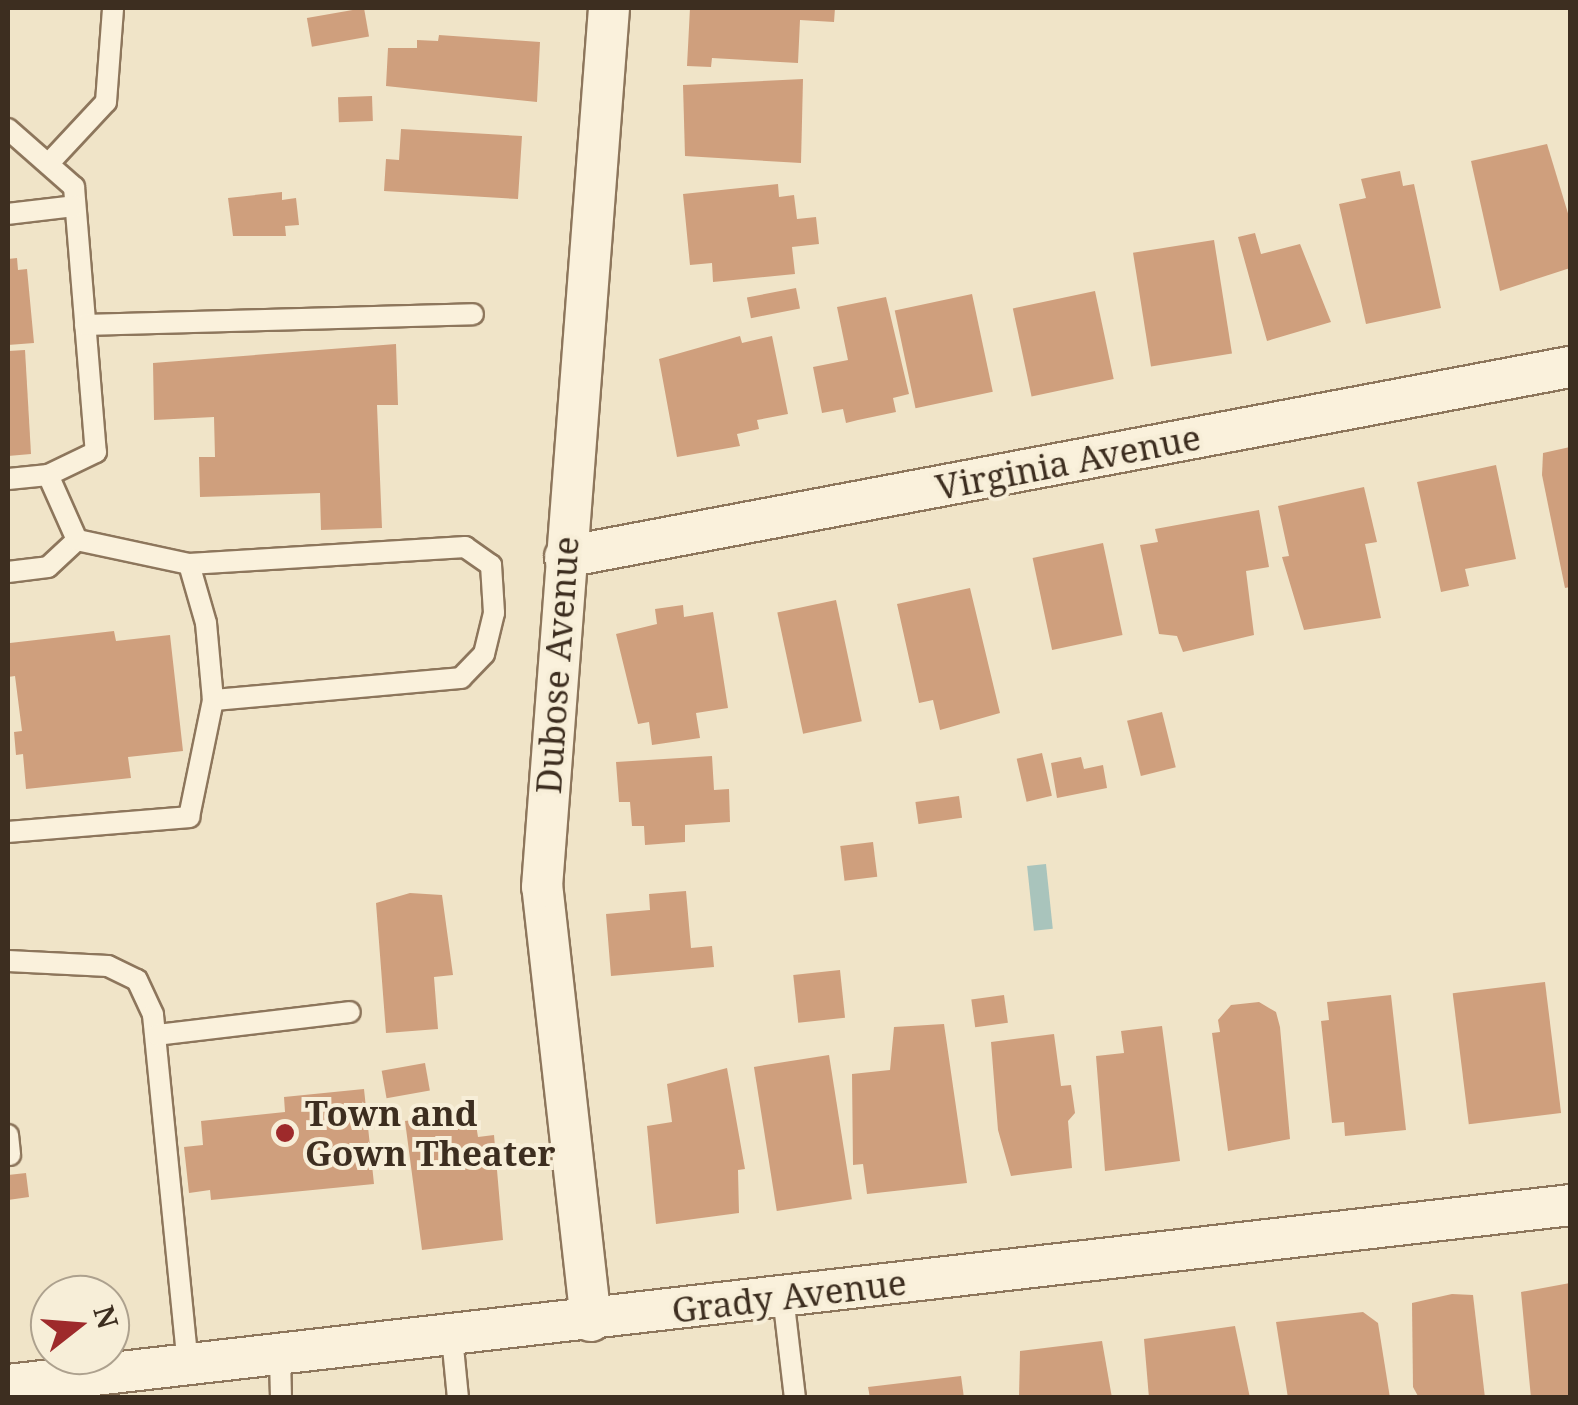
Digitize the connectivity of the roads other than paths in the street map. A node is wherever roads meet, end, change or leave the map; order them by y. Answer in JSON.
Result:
{"nodes":[{"id":1,"x":112,"y":8,"type":"edge"},
{"id":2,"x":609,"y":8,"type":"edge"},
{"id":3,"x":8,"y":129,"type":"edge"},
{"id":4,"x":50,"y":162,"type":"junction"},
{"id":5,"x":75,"y":206,"type":"junction"},
{"id":6,"x":8,"y":214,"type":"edge"},
{"id":7,"x":473,"y":314,"type":"dead end"},
{"id":8,"x":85,"y":325,"type":"junction"},
{"id":9,"x":1570,"y":368,"type":"edge"},
{"id":10,"x":48,"y":475,"type":"junction"},
{"id":11,"x":8,"y":479,"type":"edge"},
{"id":12,"x":77,"y":540,"type":"junction"},
{"id":13,"x":565,"y":557,"type":"junction"},
{"id":14,"x":189,"y":564,"type":"junction"},
{"id":15,"x":8,"y":572,"type":"edge"},
{"id":16,"x":214,"y":700,"type":"junction"},
{"id":17,"x":8,"y":832,"type":"edge"},
{"id":18,"x":8,"y":962,"type":"edge"},
{"id":19,"x":350,"y":1012,"type":"dead end"},
{"id":20,"x":157,"y":1035,"type":"junction"},
{"id":21,"x":1570,"y":1205,"type":"edge"},
{"id":22,"x":783,"y":1296,"type":"junction"},
{"id":23,"x":591,"y":1321,"type":"junction"},
{"id":24,"x":452,"y":1337,"type":"junction"},
{"id":25,"x":280,"y":1357,"type":"junction"},
{"id":26,"x":188,"y":1367,"type":"junction"},
{"id":27,"x":8,"y":1385,"type":"edge"},
{"id":28,"x":66,"y":1388,"type":"edge"},
{"id":29,"x":281,"y":1398,"type":"edge"},
{"id":30,"x":458,"y":1398,"type":"edge"},
{"id":31,"x":796,"y":1398,"type":"edge"}],
"edges":[{"from":1,"to":4,"type":"lane"},
{"from":2,"to":13,"type":"street","name":"Dubose Avenue"},
{"from":3,"to":4,"type":"lane"},
{"from":4,"to":5,"type":"lane"},
{"from":5,"to":6,"type":"lane"},
{"from":5,"to":8,"type":"lane"},
{"from":7,"to":8,"type":"lane"},
{"from":8,"to":10,"type":"lane"},
{"from":9,"to":13,"type":"street","name":"Virginia Avenue"},
{"from":10,"to":11,"type":"lane"},
{"from":10,"to":12,"type":"lane"},
{"from":12,"to":14,"type":"lane"},
{"from":12,"to":15,"type":"lane"},
{"from":13,"to":23,"type":"street","name":"Dubose Avenue"},
{"from":14,"to":16,"type":"lane"},
{"from":14,"to":16,"type":"lane"},
{"from":16,"to":17,"type":"lane"},
{"from":18,"to":20,"type":"lane"},
{"from":19,"to":20,"type":"lane"},
{"from":20,"to":26,"type":"lane"},
{"from":21,"to":22,"type":"street","name":"Grady Avenue"},
{"from":22,"to":23,"type":"street","name":"Grady Avenue"},
{"from":22,"to":31,"type":"lane"},
{"from":23,"to":24,"type":"street","name":"Grady Avenue"},
{"from":24,"to":25,"type":"street","name":"Grady Avenue"},
{"from":24,"to":30,"type":"lane"},
{"from":25,"to":26,"type":"street","name":"Grady Avenue"},
{"from":25,"to":29,"type":"lane"},
{"from":26,"to":28,"type":"street","name":"Grady Avenue"},
{"from":27,"to":28,"type":"street","name":"Grady Avenue"}]}
